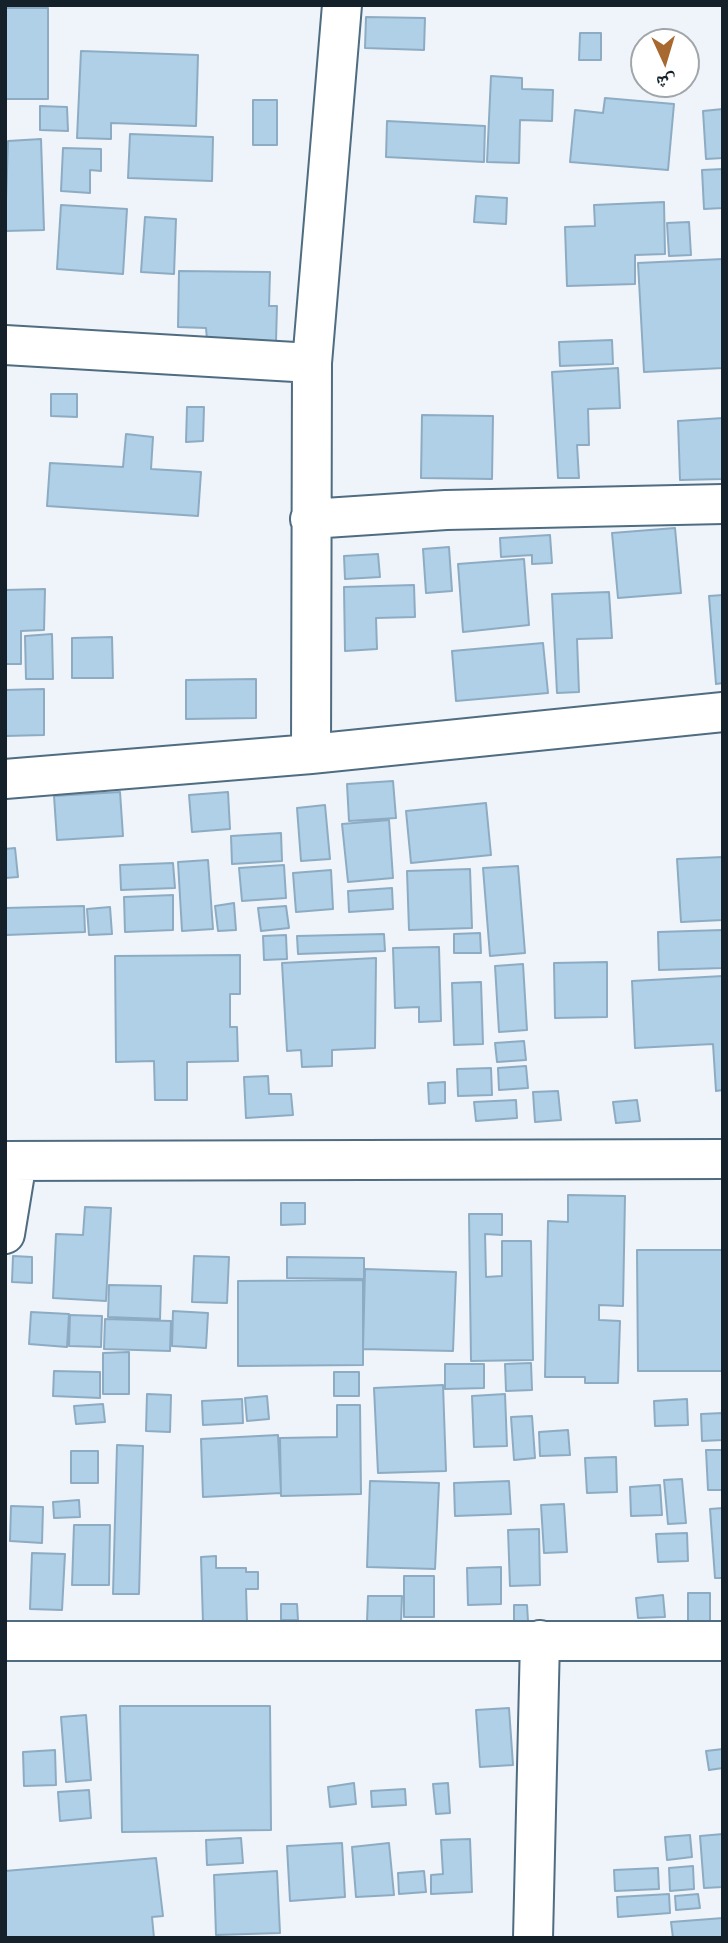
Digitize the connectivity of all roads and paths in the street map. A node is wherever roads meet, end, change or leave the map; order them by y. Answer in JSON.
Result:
{"nodes":[{"id":1,"x":342,"y":5,"type":"edge"},
{"id":2,"x":5,"y":345,"type":"edge"},
{"id":3,"x":312,"y":363,"type":"junction"},
{"id":4,"x":723,"y":504,"type":"edge"},
{"id":5,"x":310,"y":519,"type":"junction"},
{"id":6,"x":723,"y":712,"type":"edge"},
{"id":7,"x":310,"y":754,"type":"junction"},
{"id":8,"x":5,"y":779,"type":"edge"},
{"id":9,"x":723,"y":1159,"type":"edge"},
{"id":10,"x":11,"y":1161,"type":"edge"},
{"id":11,"x":5,"y":1234,"type":"edge"},
{"id":12,"x":540,"y":1640,"type":"junction"},
{"id":13,"x":5,"y":1641,"type":"edge"},
{"id":14,"x":723,"y":1641,"type":"edge"},
{"id":15,"x":533,"y":1938,"type":"edge"}],
"edges":[{"from":1,"to":3,"type":"street"},
{"from":2,"to":3,"type":"street"},
{"from":3,"to":5,"type":"street"},
{"from":4,"to":5,"type":"street"},
{"from":5,"to":7,"type":"street"},
{"from":6,"to":7,"type":"street"},
{"from":7,"to":8,"type":"street"},
{"from":9,"to":10,"type":"street"},
{"from":10,"to":11,"type":"street"},
{"from":12,"to":13,"type":"street"},
{"from":12,"to":14,"type":"street"},
{"from":12,"to":15,"type":"street"}]}
